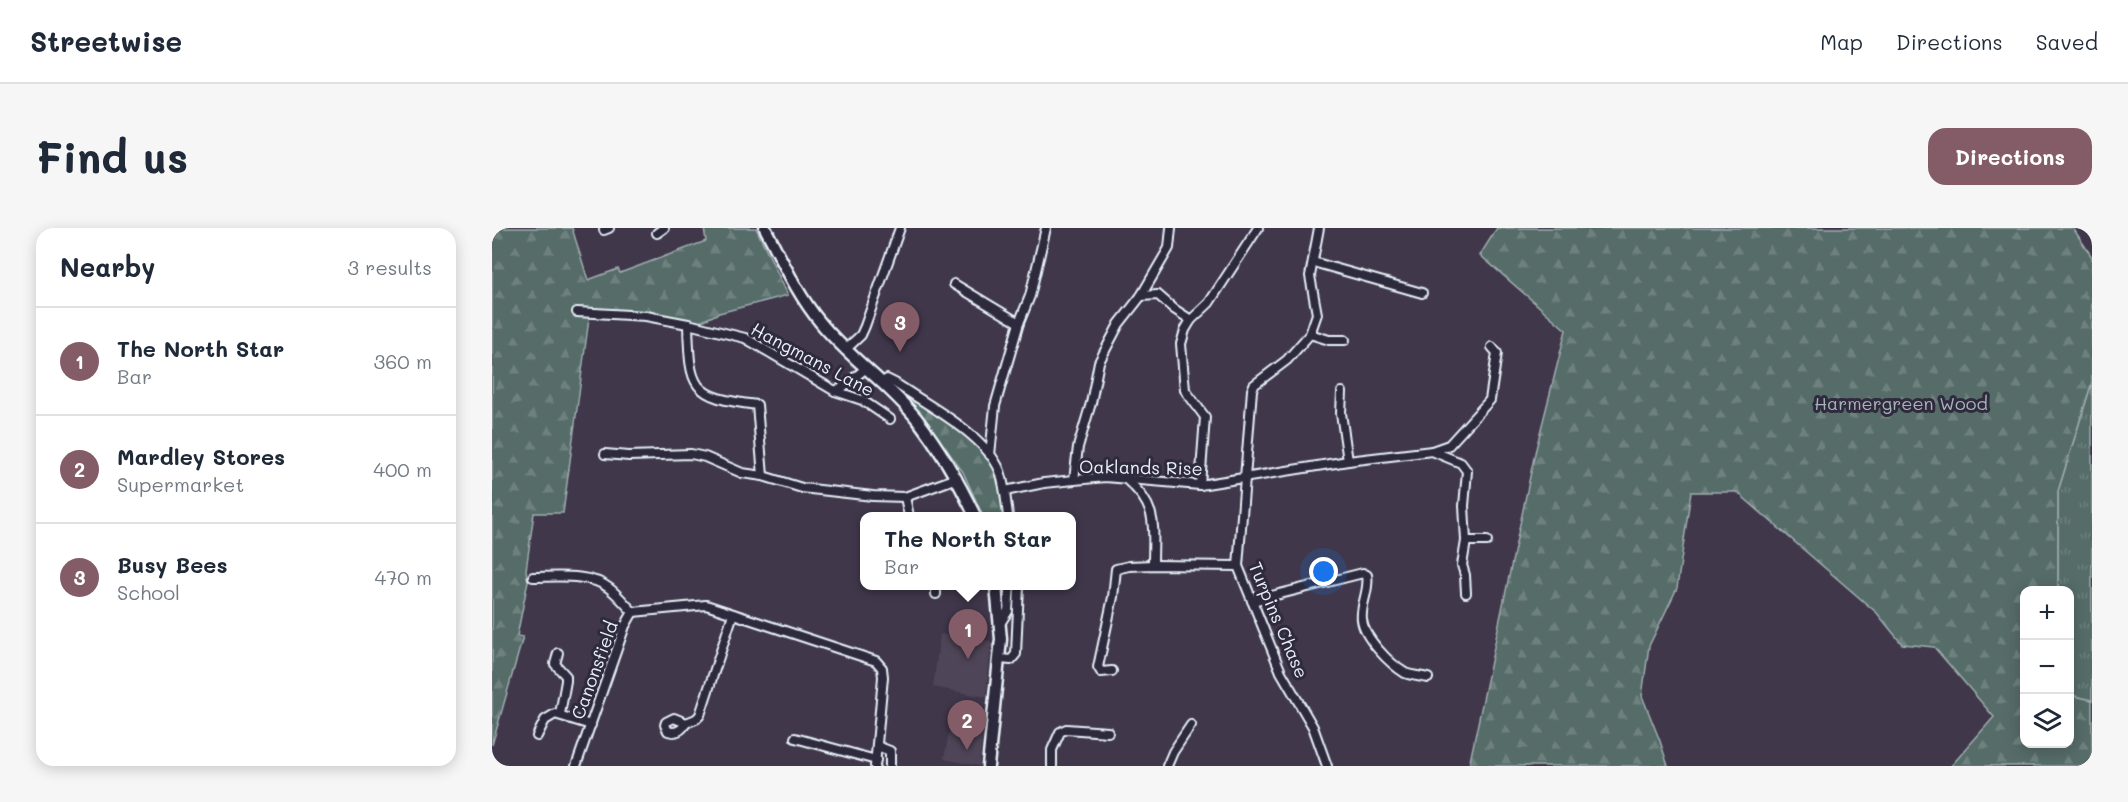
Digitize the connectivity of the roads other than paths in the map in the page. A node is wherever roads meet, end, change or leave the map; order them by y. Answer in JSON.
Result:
{"nodes":[{"id":1,"x":765,"y":228,"type":"edge"},
{"id":2,"x":900,"y":228,"type":"edge"},
{"id":3,"x":1046,"y":228,"type":"edge"},
{"id":4,"x":1171,"y":228,"type":"edge"},
{"id":5,"x":1258,"y":228,"type":"edge"},
{"id":6,"x":1319,"y":228,"type":"edge"},
{"id":7,"x":1313,"y":262,"type":"junction"},
{"id":8,"x":1152,"y":278,"type":"junction"},
{"id":9,"x":954,"y":284,"type":"dead end"},
{"id":10,"x":1422,"y":293,"type":"dead end"},
{"id":11,"x":1158,"y":295,"type":"junction"},
{"id":12,"x":1141,"y":296,"type":"junction"},
{"id":13,"x":577,"y":312,"type":"dead end"},
{"id":14,"x":1191,"y":320,"type":"junction"},
{"id":15,"x":1019,"y":323,"type":"junction"},
{"id":16,"x":688,"y":324,"type":"junction"},
{"id":17,"x":1310,"y":334,"type":"junction"},
{"id":18,"x":1345,"y":340,"type":"dead end"},
{"id":19,"x":1492,"y":346,"type":"dead end"},
{"id":20,"x":845,"y":350,"type":"junction"},
{"id":21,"x":865,"y":369,"type":"junction"},
{"id":22,"x":881,"y":383,"type":"junction"},
{"id":23,"x":835,"y":391,"type":"junction"},
{"id":24,"x":1342,"y":392,"type":"dead end"},
{"id":25,"x":890,"y":419,"type":"dead end"},
{"id":26,"x":1432,"y":451,"type":"junction"},
{"id":27,"x":605,"y":454,"type":"dead end"},
{"id":28,"x":990,"y":455,"type":"junction"},
{"id":29,"x":1348,"y":461,"type":"junction"},
{"id":30,"x":763,"y":476,"type":"junction"},
{"id":31,"x":957,"y":478,"type":"junction"},
{"id":32,"x":1126,"y":479,"type":"junction"},
{"id":33,"x":1244,"y":479,"type":"junction"},
{"id":34,"x":1074,"y":480,"type":"junction"},
{"id":35,"x":1200,"y":486,"type":"junction"},
{"id":36,"x":1005,"y":491,"type":"junction"},
{"id":37,"x":905,"y":497,"type":"junction"},
{"id":38,"x":908,"y":512,"type":"edge"},
{"id":39,"x":973,"y":512,"type":"edge"},
{"id":40,"x":1008,"y":512,"type":"edge"},
{"id":41,"x":1466,"y":541,"type":"junction"},
{"id":42,"x":1487,"y":541,"type":"dead end"},
{"id":43,"x":1153,"y":565,"type":"junction"},
{"id":44,"x":1238,"y":566,"type":"junction"},
{"id":45,"x":533,"y":577,"type":"dead end"},
{"id":46,"x":999,"y":590,"type":"edge"},
{"id":47,"x":1008,"y":590,"type":"edge"},
{"id":48,"x":1019,"y":590,"type":"edge"},
{"id":49,"x":1466,"y":593,"type":"dead end"},
{"id":50,"x":1004,"y":598,"type":"junction"},
{"id":51,"x":1252,"y":601,"type":"junction"},
{"id":52,"x":633,"y":612,"type":"junction"},
{"id":53,"x":733,"y":614,"type":"junction"},
{"id":54,"x":558,"y":653,"type":"dead end"},
{"id":55,"x":1000,"y":659,"type":"junction"},
{"id":56,"x":1112,"y":671,"type":"dead end"},
{"id":57,"x":1428,"y":678,"type":"dead end"},
{"id":58,"x":560,"y":714,"type":"junction"},
{"id":59,"x":686,"y":723,"type":"dead end"},
{"id":60,"x":591,"y":724,"type":"junction"},
{"id":61,"x":1191,"y":725,"type":"dead end"},
{"id":62,"x":1108,"y":732,"type":"dead end"},
{"id":63,"x":537,"y":736,"type":"dead end"},
{"id":64,"x":795,"y":738,"type":"dead end"},
{"id":65,"x":877,"y":746,"type":"junction"},
{"id":66,"x":875,"y":763,"type":"edge"},
{"id":67,"x":576,"y":766,"type":"edge"},
{"id":68,"x":890,"y":766,"type":"edge"},
{"id":69,"x":988,"y":766,"type":"edge"},
{"id":70,"x":1052,"y":766,"type":"edge"},
{"id":71,"x":1167,"y":766,"type":"edge"},
{"id":72,"x":1327,"y":766,"type":"edge"}],
"edges":[{"from":1,"to":20,"type":"main road"},
{"from":2,"to":20,"type":"street"},
{"from":3,"to":15,"type":"street"},
{"from":4,"to":8,"type":"street"},
{"from":5,"to":14,"type":"street"},
{"from":6,"to":7,"type":"street"},
{"from":7,"to":10,"type":"street"},
{"from":7,"to":17,"type":"street"},
{"from":8,"to":11,"type":"street"},
{"from":8,"to":12,"type":"street"},
{"from":9,"to":15,"type":"street"},
{"from":11,"to":12,"type":"street"},
{"from":11,"to":14,"type":"street"},
{"from":12,"to":34,"type":"street"},
{"from":13,"to":16,"type":"street","name":"Hangmans Lane"},
{"from":14,"to":35,"type":"street"},
{"from":15,"to":28,"type":"street"},
{"from":16,"to":23,"type":"street","name":"Hangmans Lane"},
{"from":16,"to":30,"type":"street"},
{"from":17,"to":18,"type":"street"},
{"from":17,"to":33,"type":"street","name":"Turpins Chase"},
{"from":19,"to":26,"type":"street"},
{"from":20,"to":21,"type":"main road"},
{"from":21,"to":22,"type":"main road"},
{"from":21,"to":23,"type":"street"},
{"from":22,"to":28,"type":"street"},
{"from":22,"to":31,"type":"main road"},
{"from":23,"to":25,"type":"street","name":"Hangmans Lane"},
{"from":24,"to":29,"type":"street"},
{"from":26,"to":29,"type":"street","name":"Oaklands Rise"},
{"from":26,"to":41,"type":"street","name":"Oaklands Rise"},
{"from":27,"to":30,"type":"street"},
{"from":28,"to":36,"type":"street"},
{"from":29,"to":33,"type":"street","name":"Oaklands Rise"},
{"from":30,"to":37,"type":"street"},
{"from":31,"to":37,"type":"street"},
{"from":31,"to":39,"type":"main road"},
{"from":32,"to":34,"type":"street","name":"Oaklands Rise"},
{"from":32,"to":35,"type":"street","name":"Oaklands Rise"},
{"from":32,"to":43,"type":"street"},
{"from":33,"to":35,"type":"street","name":"Oaklands Rise"},
{"from":33,"to":44,"type":"street","name":"Turpins Chase"},
{"from":34,"to":36,"type":"street","name":"Oaklands Rise"},
{"from":36,"to":40,"type":"street"},
{"from":37,"to":38,"type":"street"},
{"from":41,"to":42,"type":"street"},
{"from":41,"to":49,"type":"street","name":"Oaklands Rise"},
{"from":43,"to":44,"type":"street"},
{"from":43,"to":56,"type":"street"},
{"from":44,"to":51,"type":"street","name":"Turpins Chase"},
{"from":45,"to":52,"type":"street"},
{"from":46,"to":50,"type":"main road"},
{"from":47,"to":50,"type":"street"},
{"from":48,"to":55,"type":"street"},
{"from":50,"to":55,"type":"main road"},
{"from":51,"to":57,"type":"street"},
{"from":51,"to":72,"type":"street","name":"Turpins Chase"},
{"from":52,"to":53,"type":"street","name":"Canonsfield"},
{"from":52,"to":60,"type":"street","name":"Canonsfield"},
{"from":53,"to":59,"type":"street"},
{"from":53,"to":65,"type":"street","name":"Canonsfield"},
{"from":54,"to":58,"type":"street"},
{"from":55,"to":69,"type":"main road"},
{"from":58,"to":60,"type":"street"},
{"from":58,"to":63,"type":"street"},
{"from":60,"to":67,"type":"street","name":"Canonsfield"},
{"from":61,"to":71,"type":"street"},
{"from":62,"to":70,"type":"street"},
{"from":64,"to":66,"type":"street"},
{"from":65,"to":66,"type":"street"},
{"from":65,"to":68,"type":"street"}]}
